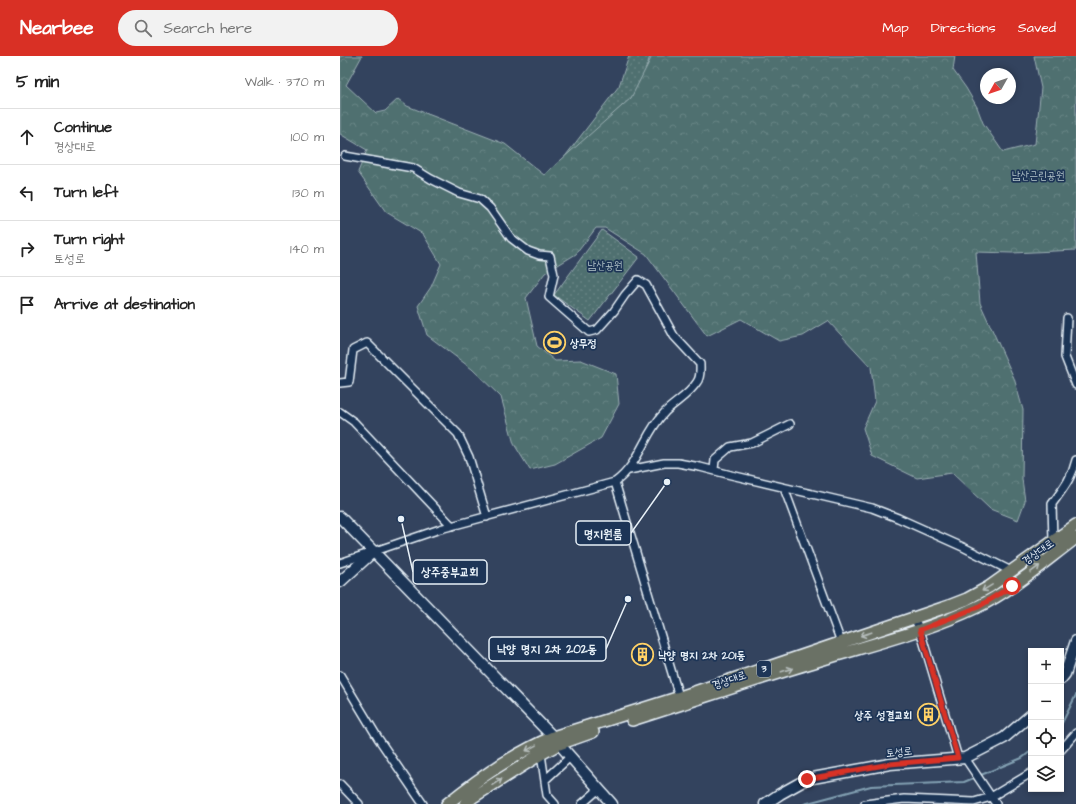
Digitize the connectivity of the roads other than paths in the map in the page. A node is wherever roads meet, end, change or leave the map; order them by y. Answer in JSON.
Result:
{"nodes":[{"id":1,"x":345,"y":156,"type":"dead end"},
{"id":2,"x":1067,"y":318,"type":"dead end"},
{"id":3,"x":340,"y":383,"type":"edge"},
{"id":4,"x":1076,"y":385,"type":"edge"},
{"id":5,"x":340,"y":412,"type":"edge"},
{"id":6,"x":790,"y":424,"type":"dead end"},
{"id":7,"x":1076,"y":460,"type":"edge"},
{"id":8,"x":629,"y":470,"type":"junction"},
{"id":9,"x":714,"y":470,"type":"junction"},
{"id":10,"x":615,"y":482,"type":"junction"},
{"id":11,"x":784,"y":488,"type":"junction"},
{"id":12,"x":340,"y":517,"type":"edge"},
{"id":13,"x":487,"y":517,"type":"junction"},
{"id":14,"x":1076,"y":525,"type":"edge"},
{"id":15,"x":452,"y":526,"type":"junction"},
{"id":16,"x":1076,"y":538,"type":"edge"},
{"id":17,"x":1053,"y":541,"type":"junction"},
{"id":18,"x":374,"y":551,"type":"junction"},
{"id":19,"x":340,"y":563,"type":"edge"},
{"id":20,"x":1011,"y":571,"type":"junction"},
{"id":21,"x":340,"y":582,"type":"edge"},
{"id":22,"x":914,"y":618,"type":"junction"},
{"id":23,"x":920,"y":630,"type":"junction"},
{"id":24,"x":1076,"y":640,"type":"edge"},
{"id":25,"x":841,"y":642,"type":"junction"},
{"id":26,"x":340,"y":675,"type":"edge"},
{"id":27,"x":1064,"y":675,"type":"edge"},
{"id":28,"x":680,"y":701,"type":"junction"},
{"id":29,"x":1028,"y":718,"type":"edge"},
{"id":30,"x":1076,"y":733,"type":"edge"},
{"id":31,"x":556,"y":741,"type":"junction"},
{"id":32,"x":1064,"y":747,"type":"edge"},
{"id":33,"x":541,"y":754,"type":"junction"},
{"id":34,"x":570,"y":757,"type":"junction"},
{"id":35,"x":962,"y":758,"type":"junction"},
{"id":36,"x":1028,"y":775,"type":"edge"},
{"id":37,"x":545,"y":780,"type":"junction"},
{"id":38,"x":340,"y":784,"type":"edge"},
{"id":39,"x":599,"y":789,"type":"junction"},
{"id":40,"x":991,"y":797,"type":"junction"},
{"id":41,"x":358,"y":804,"type":"edge"},
{"id":42,"x":423,"y":804,"type":"edge"},
{"id":43,"x":447,"y":804,"type":"edge"},
{"id":44,"x":465,"y":804,"type":"edge"},
{"id":45,"x":555,"y":804,"type":"edge"},
{"id":46,"x":582,"y":804,"type":"edge"},
{"id":47,"x":612,"y":804,"type":"edge"},
{"id":48,"x":765,"y":804,"type":"edge"},
{"id":49,"x":865,"y":804,"type":"edge"},
{"id":50,"x":996,"y":804,"type":"edge"}],
"edges":[{"from":1,"to":8,"type":"street"},
{"from":2,"to":4,"type":"street"},
{"from":3,"to":13,"type":"street"},
{"from":5,"to":15,"type":"street"},
{"from":6,"to":9,"type":"street"},
{"from":7,"to":17,"type":"street"},
{"from":8,"to":9,"type":"street"},
{"from":8,"to":10,"type":"street"},
{"from":9,"to":11,"type":"street"},
{"from":10,"to":13,"type":"street"},
{"from":10,"to":28,"type":"street"},
{"from":11,"to":20,"type":"street"},
{"from":11,"to":25,"type":"street"},
{"from":12,"to":18,"type":"street"},
{"from":13,"to":15,"type":"street"},
{"from":14,"to":17,"type":"main road","name":"경상대로","number":"3"},
{"from":15,"to":18,"type":"street"},
{"from":23,"to":16,"type":"main road","name":"경상대로","number":"3","one_way":true},
{"from":17,"to":20,"type":"main road","name":"경상대로","number":"3"},
{"from":18,"to":19,"type":"street"},
{"from":18,"to":21,"type":"street"},
{"from":18,"to":31,"type":"street"},
{"from":20,"to":22,"type":"main road","name":"경상대로","number":"3","one_way":true},
{"from":22,"to":23,"type":"street"},
{"from":22,"to":25,"type":"main road","name":"경상대로","number":"3","one_way":true},
{"from":28,"to":23,"type":"main road","name":"경상대로","number":"3","one_way":true},
{"from":23,"to":35,"type":"street"},
{"from":24,"to":27,"type":"street"},
{"from":25,"to":28,"type":"main road","name":"경상대로","number":"3"},
{"from":26,"to":42,"type":"street"},
{"from":28,"to":31,"type":"main road","name":"경상대로","number":"3"},
{"from":29,"to":35,"type":"street","name":"토성로"},
{"from":30,"to":32,"type":"street"},
{"from":31,"to":33,"type":"main road","name":"경상대로","number":"3"},
{"from":31,"to":34,"type":"street"},
{"from":31,"to":43,"type":"main road","name":"경상대로","number":"3","one_way":true},
{"from":33,"to":37,"type":"street"},
{"from":44,"to":33,"type":"main road","name":"경상대로","number":"3","one_way":true},
{"from":34,"to":37,"type":"street"},
{"from":34,"to":39,"type":"street"},
{"from":35,"to":40,"type":"street"},
{"from":35,"to":48,"type":"street","name":"토성로"},
{"from":36,"to":40,"type":"street"},
{"from":37,"to":45,"type":"street"},
{"from":38,"to":41,"type":"street"},
{"from":39,"to":46,"type":"street"},
{"from":39,"to":47,"type":"street"},
{"from":40,"to":49,"type":"street"},
{"from":40,"to":50,"type":"street"}]}
